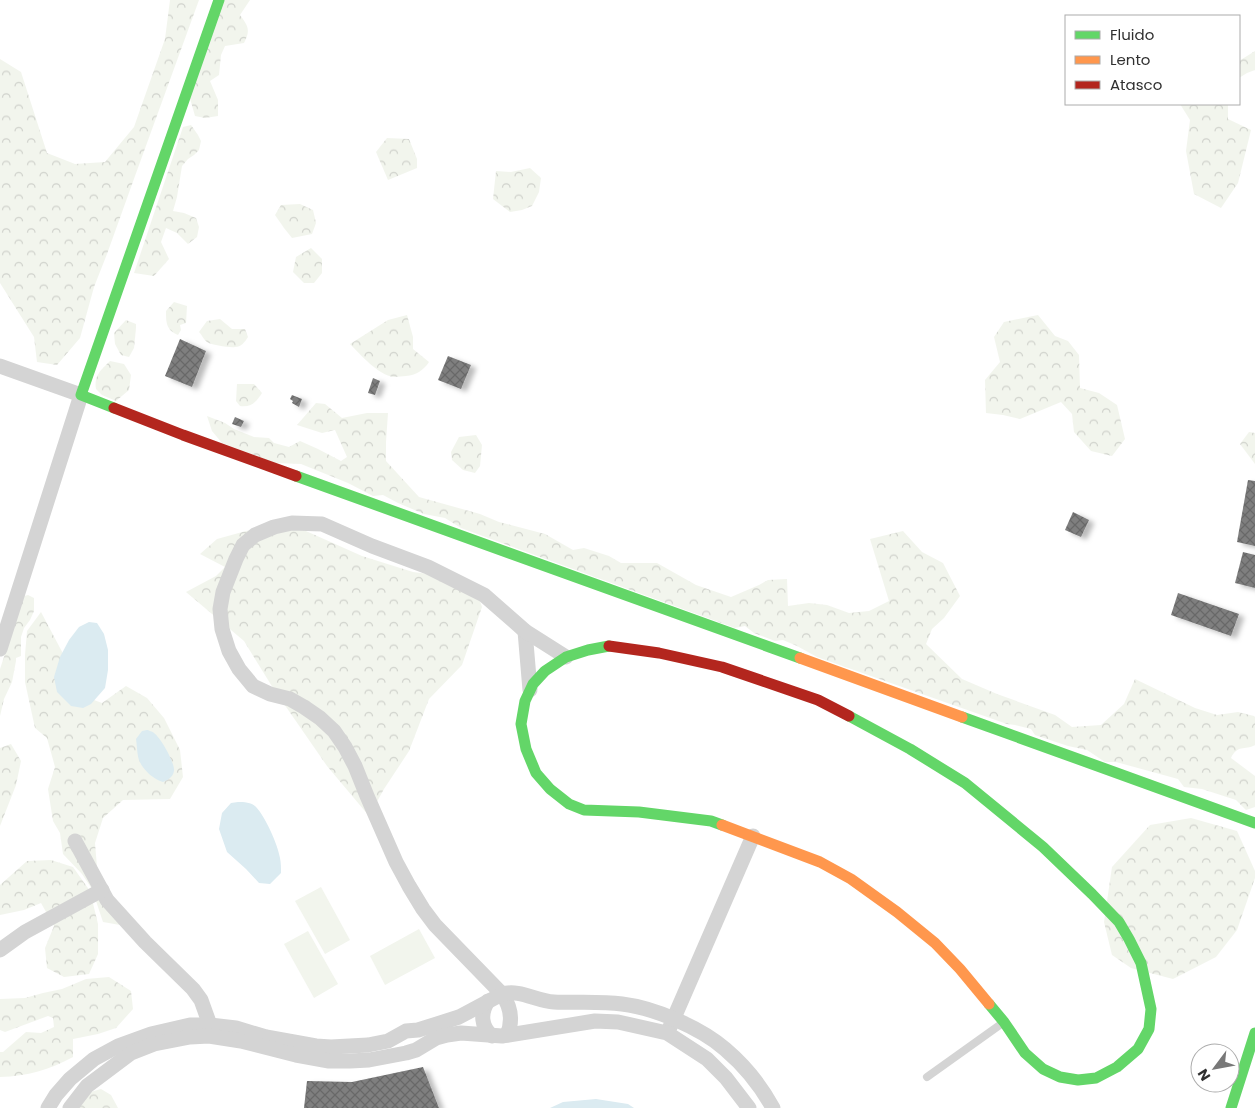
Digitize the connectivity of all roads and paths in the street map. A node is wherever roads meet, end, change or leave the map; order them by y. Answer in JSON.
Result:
{"nodes":[{"id":1,"x":219,"y":0,"type":"edge"},
{"id":2,"x":0,"y":366,"type":"edge"},
{"id":3,"x":81,"y":395,"type":"junction"},
{"id":4,"x":525,"y":631,"type":"junction"},
{"id":5,"x":0,"y":649,"type":"edge"},
{"id":6,"x":566,"y":657,"type":"junction"},
{"id":7,"x":530,"y":690,"type":"junction"},
{"id":8,"x":1255,"y":823,"type":"edge"},
{"id":9,"x":753,"y":836,"type":"junction"},
{"id":10,"x":75,"y":841,"type":"dead end"},
{"id":11,"x":102,"y":890,"type":"junction"},
{"id":12,"x":0,"y":950,"type":"edge"},
{"id":13,"x":495,"y":998,"type":"junction"},
{"id":14,"x":673,"y":1019,"type":"junction"},
{"id":15,"x":1004,"y":1022,"type":"junction"},
{"id":16,"x":210,"y":1030,"type":"junction"},
{"id":17,"x":418,"y":1030,"type":"junction"},
{"id":18,"x":668,"y":1033,"type":"junction"},
{"id":19,"x":1255,"y":1033,"type":"edge"},
{"id":20,"x":398,"y":1036,"type":"junction"},
{"id":21,"x":499,"y":1036,"type":"junction"},
{"id":22,"x":422,"y":1046,"type":"junction"},
{"id":23,"x":121,"y":1052,"type":"junction"},
{"id":24,"x":404,"y":1054,"type":"junction"},
{"id":25,"x":927,"y":1077,"type":"dead end"},
{"id":26,"x":61,"y":1089,"type":"junction"},
{"id":27,"x":72,"y":1105,"type":"edge"},
{"id":28,"x":48,"y":1108,"type":"edge"},
{"id":29,"x":749,"y":1108,"type":"edge"},
{"id":30,"x":773,"y":1108,"type":"edge"},
{"id":31,"x":1232,"y":1108,"type":"edge"}],
"edges":[{"from":1,"to":3,"type":"street"},
{"from":2,"to":3,"type":"street"},
{"from":3,"to":5,"type":"street"},
{"from":3,"to":8,"type":"street"},
{"from":4,"to":6,"type":"street"},
{"from":4,"to":7,"type":"street"},
{"from":4,"to":13,"type":"street"},
{"from":6,"to":7,"type":"street"},
{"from":6,"to":15,"type":"street"},
{"from":7,"to":9,"type":"street"},
{"from":9,"to":14,"type":"street"},
{"from":9,"to":15,"type":"street"},
{"from":10,"to":11,"type":"street"},
{"from":11,"to":12,"type":"street"},
{"from":11,"to":16,"type":"street"},
{"from":13,"to":14,"type":"street"},
{"from":13,"to":17,"type":"street"},
{"from":13,"to":21,"type":"street"},
{"from":13,"to":21,"type":"street"},
{"from":14,"to":18,"type":"street"},
{"from":14,"to":30,"type":"street"},
{"from":15,"to":25,"type":"lane"},
{"from":16,"to":20,"type":"street"},
{"from":16,"to":23,"type":"street"},
{"from":16,"to":24,"type":"street"},
{"from":17,"to":20,"type":"street"},
{"from":17,"to":22,"type":"street"},
{"from":18,"to":21,"type":"street"},
{"from":18,"to":29,"type":"street"},
{"from":19,"to":31,"type":"street"},
{"from":20,"to":24,"type":"street"},
{"from":21,"to":22,"type":"street"},
{"from":22,"to":24,"type":"street"},
{"from":23,"to":26,"type":"street"},
{"from":23,"to":27,"type":"street"},
{"from":26,"to":27,"type":"street"},
{"from":26,"to":28,"type":"street"}]}
